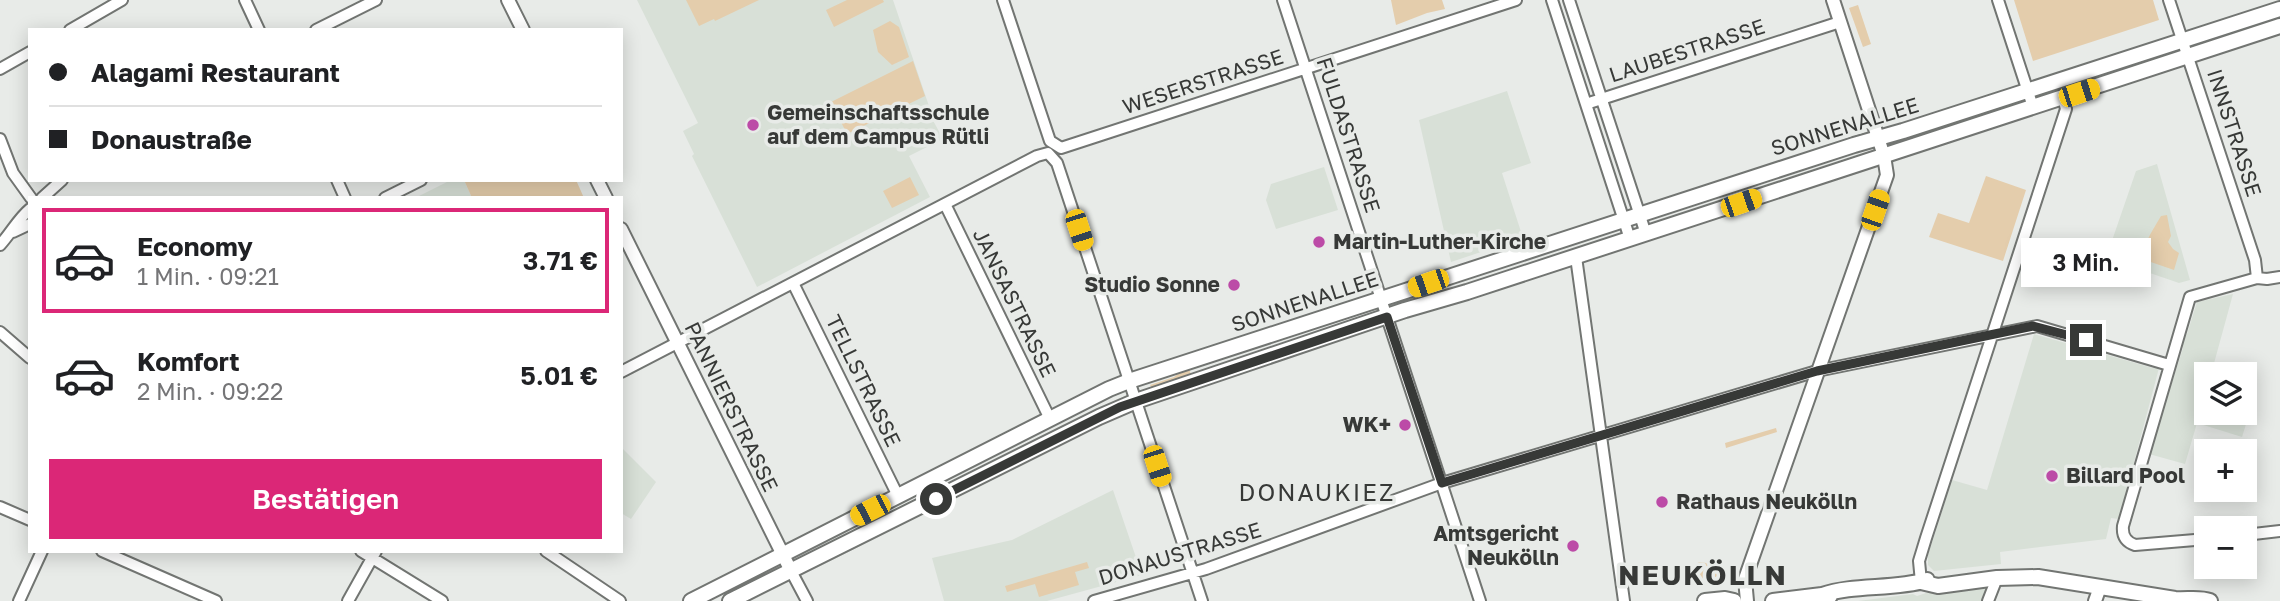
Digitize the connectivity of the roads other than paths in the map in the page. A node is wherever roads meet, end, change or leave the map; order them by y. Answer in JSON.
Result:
{"nodes":[{"id":1,"x":122,"y":0,"type":"edge"},
{"id":2,"x":245,"y":0,"type":"edge"},
{"id":3,"x":376,"y":0,"type":"edge"},
{"id":4,"x":508,"y":0,"type":"edge"},
{"id":5,"x":1003,"y":0,"type":"edge"},
{"id":6,"x":1283,"y":0,"type":"edge"},
{"id":7,"x":1516,"y":0,"type":"edge"},
{"id":8,"x":1552,"y":0,"type":"edge"},
{"id":9,"x":1569,"y":0,"type":"edge"},
{"id":10,"x":1833,"y":0,"type":"edge"},
{"id":11,"x":1998,"y":0,"type":"edge"},
{"id":12,"x":2169,"y":0,"type":"edge"},
{"id":13,"x":2280,"y":9,"type":"edge"},
{"id":14,"x":1840,"y":22,"type":"junction"},
{"id":15,"x":2280,"y":26,"type":"edge"},
{"id":16,"x":73,"y":28,"type":"edge"},
{"id":17,"x":259,"y":28,"type":"edge"},
{"id":18,"x":320,"y":28,"type":"edge"},
{"id":19,"x":522,"y":28,"type":"edge"},
{"id":20,"x":2183,"y":41,"type":"junction"},
{"id":21,"x":28,"y":53,"type":"edge"},
{"id":22,"x":2189,"y":56,"type":"junction"},
{"id":23,"x":0,"y":69,"type":"edge"},
{"id":24,"x":1306,"y":69,"type":"junction"},
{"id":25,"x":2027,"y":91,"type":"junction"},
{"id":26,"x":2063,"y":97,"type":"junction"},
{"id":27,"x":1602,"y":99,"type":"junction"},
{"id":28,"x":1586,"y":104,"type":"junction"},
{"id":29,"x":2033,"y":107,"type":"junction"},
{"id":30,"x":1878,"y":138,"type":"junction"},
{"id":31,"x":0,"y":139,"type":"edge"},
{"id":32,"x":1884,"y":156,"type":"junction"},
{"id":33,"x":60,"y":182,"type":"edge"},
{"id":34,"x":417,"y":182,"type":"edge"},
{"id":35,"x":30,"y":196,"type":"edge"},
{"id":36,"x":44,"y":196,"type":"edge"},
{"id":37,"x":389,"y":196,"type":"edge"},
{"id":38,"x":944,"y":204,"type":"junction"},
{"id":39,"x":28,"y":211,"type":"edge"},
{"id":40,"x":1640,"y":215,"type":"junction"},
{"id":41,"x":1624,"y":220,"type":"junction"},
{"id":42,"x":28,"y":225,"type":"edge"},
{"id":43,"x":13,"y":232,"type":"junction"},
{"id":44,"x":623,"y":233,"type":"edge"},
{"id":45,"x":1646,"y":234,"type":"junction"},
{"id":46,"x":1630,"y":239,"type":"junction"},
{"id":47,"x":0,"y":245,"type":"edge"},
{"id":48,"x":1576,"y":257,"type":"junction"},
{"id":49,"x":2280,"y":276,"type":"edge"},
{"id":50,"x":2257,"y":278,"type":"junction"},
{"id":51,"x":793,"y":283,"type":"junction"},
{"id":52,"x":1381,"y":299,"type":"junction"},
{"id":53,"x":1387,"y":317,"type":"junction"},
{"id":54,"x":0,"y":331,"type":"edge"},
{"id":55,"x":1993,"y":334,"type":"junction"},
{"id":56,"x":678,"y":343,"type":"junction"},
{"id":57,"x":28,"y":356,"type":"edge"},
{"id":58,"x":2169,"y":365,"type":"junction"},
{"id":59,"x":623,"y":371,"type":"edge"},
{"id":60,"x":1817,"y":371,"type":"junction"},
{"id":61,"x":1129,"y":381,"type":"junction"},
{"id":62,"x":1136,"y":401,"type":"junction"},
{"id":63,"x":1050,"y":419,"type":"junction"},
{"id":64,"x":1601,"y":436,"type":"junction"},
{"id":65,"x":1442,"y":483,"type":"junction"},
{"id":66,"x":898,"y":496,"type":"junction"},
{"id":67,"x":0,"y":507,"type":"edge"},
{"id":68,"x":28,"y":519,"type":"edge"},
{"id":69,"x":2280,"y":531,"type":"edge"},
{"id":70,"x":2257,"y":534,"type":"edge"},
{"id":71,"x":817,"y":536,"type":"junction"},
{"id":72,"x":2194,"y":540,"type":"edge"},
{"id":73,"x":41,"y":553,"type":"edge"},
{"id":74,"x":107,"y":553,"type":"edge"},
{"id":75,"x":370,"y":553,"type":"edge"},
{"id":76,"x":549,"y":553,"type":"edge"},
{"id":77,"x":783,"y":554,"type":"junction"},
{"id":78,"x":826,"y":554,"type":"junction"},
{"id":79,"x":791,"y":570,"type":"junction"},
{"id":80,"x":1192,"y":573,"type":"junction"},
{"id":81,"x":2038,"y":577,"type":"junction"},
{"id":82,"x":1997,"y":578,"type":"junction"},
{"id":83,"x":1921,"y":582,"type":"junction"},
{"id":84,"x":2097,"y":594,"type":"edge"},
{"id":85,"x":1822,"y":598,"type":"edge"},
{"id":86,"x":19,"y":601,"type":"edge"},
{"id":87,"x":216,"y":601,"type":"edge"},
{"id":88,"x":348,"y":601,"type":"edge"},
{"id":89,"x":442,"y":601,"type":"edge"},
{"id":90,"x":620,"y":601,"type":"edge"},
{"id":91,"x":691,"y":601,"type":"edge"},
{"id":92,"x":730,"y":601,"type":"edge"},
{"id":93,"x":807,"y":601,"type":"edge"},
{"id":94,"x":1094,"y":601,"type":"edge"},
{"id":95,"x":1202,"y":601,"type":"edge"},
{"id":96,"x":1480,"y":601,"type":"edge"},
{"id":97,"x":1624,"y":601,"type":"edge"},
{"id":98,"x":1705,"y":601,"type":"edge"},
{"id":99,"x":1734,"y":601,"type":"edge"},
{"id":100,"x":1747,"y":601,"type":"edge"},
{"id":101,"x":1773,"y":601,"type":"edge"},
{"id":102,"x":1988,"y":601,"type":"edge"},
{"id":103,"x":2189,"y":601,"type":"edge"},
{"id":104,"x":2210,"y":601,"type":"edge"}],
"edges":[{"from":1,"to":16,"type":"street"},
{"from":2,"to":17,"type":"street"},
{"from":3,"to":18,"type":"street"},
{"from":4,"to":19,"type":"street"},
{"from":5,"to":24,"type":"street","name":"WESERSTRASSE"},
{"from":6,"to":24,"type":"street","name":"FULDASTRASSE"},
{"from":7,"to":24,"type":"street","name":"WESERSTRASSE"},
{"from":8,"to":28,"type":"street"},
{"from":9,"to":27,"type":"street"},
{"from":10,"to":14,"type":"street"},
{"from":11,"to":25,"type":"street"},
{"from":12,"to":20,"type":"street","name":"INNSTRASSE"},
{"from":13,"to":20,"type":"main road","name":"SONNENALLEE"},
{"from":14,"to":27,"type":"street","name":"LAUBESTRASSE"},
{"from":14,"to":30,"type":"street"},
{"from":15,"to":22,"type":"main road","name":"SONNENALLEE"},
{"from":20,"to":22,"type":"street","name":"INNSTRASSE"},
{"from":20,"to":25,"type":"main road","name":"SONNENALLEE"},
{"from":21,"to":23,"type":"street"},
{"from":22,"to":26,"type":"main road","name":"SONNENALLEE"},
{"from":22,"to":50,"type":"street","name":"INNSTRASSE"},
{"from":24,"to":52,"type":"street","name":"FULDASTRASSE"},
{"from":25,"to":29,"type":"street"},
{"from":25,"to":30,"type":"main road","name":"SONNENALLEE"},
{"from":26,"to":29,"type":"main road","name":"SONNENALLEE"},
{"from":26,"to":55,"type":"street"},
{"from":27,"to":28,"type":"street","name":"LAUBESTRASSE"},
{"from":27,"to":40,"type":"street"},
{"from":28,"to":41,"type":"street"},
{"from":29,"to":32,"type":"main road","name":"SONNENALLEE"},
{"from":30,"to":32,"type":"street"},
{"from":30,"to":40,"type":"main road","name":"SONNENALLEE"},
{"from":31,"to":35,"type":"street"},
{"from":32,"to":45,"type":"main road","name":"SONNENALLEE"},
{"from":32,"to":60,"type":"street"},
{"from":33,"to":36,"type":"street"},
{"from":34,"to":37,"type":"street"},
{"from":38,"to":51,"type":"street"},
{"from":38,"to":61,"type":"street"},
{"from":38,"to":63,"type":"street","name":"JANSASTRASSE"},
{"from":39,"to":43,"type":"street"},
{"from":40,"to":41,"type":"main road","name":"SONNENALLEE"},
{"from":40,"to":45,"type":"street"},
{"from":41,"to":46,"type":"street"},
{"from":41,"to":52,"type":"main road","name":"SONNENALLEE"},
{"from":42,"to":43,"type":"street"},
{"from":43,"to":47,"type":"street"},
{"from":44,"to":56,"type":"street","name":"PANNIERSTRASSE"},
{"from":45,"to":46,"type":"main road","name":"SONNENALLEE"},
{"from":46,"to":48,"type":"main road","name":"SONNENALLEE"},
{"from":48,"to":53,"type":"main road","name":"SONNENALLEE"},
{"from":48,"to":64,"type":"street"},
{"from":49,"to":50,"type":"street"},
{"from":50,"to":58,"type":"street"},
{"from":51,"to":56,"type":"street"},
{"from":51,"to":66,"type":"street","name":"TELLSTRASSE"},
{"from":52,"to":53,"type":"street","name":"FULDASTRASSE"},
{"from":52,"to":61,"type":"main road","name":"SONNENALLEE"},
{"from":53,"to":62,"type":"main road","name":"SONNENALLEE"},
{"from":53,"to":65,"type":"street","name":"FULDASTRASSE"},
{"from":54,"to":57,"type":"street"},
{"from":55,"to":58,"type":"street","name":"DONAUSTRASSE"},
{"from":55,"to":60,"type":"street","name":"DONAUSTRASSE"},
{"from":55,"to":83,"type":"street"},
{"from":56,"to":59,"type":"street"},
{"from":56,"to":77,"type":"street","name":"PANNIERSTRASSE"},
{"from":58,"to":72,"type":"street"},
{"from":60,"to":64,"type":"street","name":"DONAUSTRASSE"},
{"from":60,"to":100,"type":"street"},
{"from":61,"to":62,"type":"street"},
{"from":61,"to":63,"type":"main road","name":"SONNENALLEE"},
{"from":62,"to":78,"type":"main road","name":"SONNENALLEE"},
{"from":62,"to":80,"type":"street"},
{"from":63,"to":66,"type":"main road","name":"SONNENALLEE"},
{"from":64,"to":65,"type":"street","name":"DONAUSTRASSE"},
{"from":64,"to":97,"type":"street"},
{"from":65,"to":80,"type":"street","name":"DONAUSTRASSE"},
{"from":65,"to":96,"type":"street","name":"FULDASTRASSE"},
{"from":66,"to":71,"type":"main road","name":"SONNENALLEE"},
{"from":67,"to":68,"type":"street"},
{"from":69,"to":70,"type":"street"},
{"from":71,"to":77,"type":"main road","name":"SONNENALLEE"},
{"from":71,"to":78,"type":"main road"},
{"from":73,"to":86,"type":"street"},
{"from":74,"to":87,"type":"street"},
{"from":75,"to":88,"type":"street"},
{"from":75,"to":89,"type":"street"},
{"from":76,"to":90,"type":"street"},
{"from":77,"to":79,"type":"street","name":"PANNIERSTRASSE"},
{"from":77,"to":91,"type":"main road","name":"SONNENALLEE"},
{"from":78,"to":79,"type":"main road","name":"SONNENALLEE"},
{"from":79,"to":92,"type":"main road","name":"SONNENALLEE"},
{"from":79,"to":93,"type":"street","name":"PANNIERSTRASSE"},
{"from":80,"to":94,"type":"street","name":"DONAUSTRASSE"},
{"from":80,"to":95,"type":"street"},
{"from":81,"to":82,"type":"main road"},
{"from":81,"to":83,"type":"main road"},
{"from":81,"to":84,"type":"main road"},
{"from":82,"to":83,"type":"main road"},
{"from":82,"to":102,"type":"street"},
{"from":83,"to":85,"type":"main road"},
{"from":84,"to":103,"type":"main road"},
{"from":85,"to":101,"type":"main road"},
{"from":98,"to":99,"type":"main road"},
{"from":103,"to":104,"type":"main road"}]}
